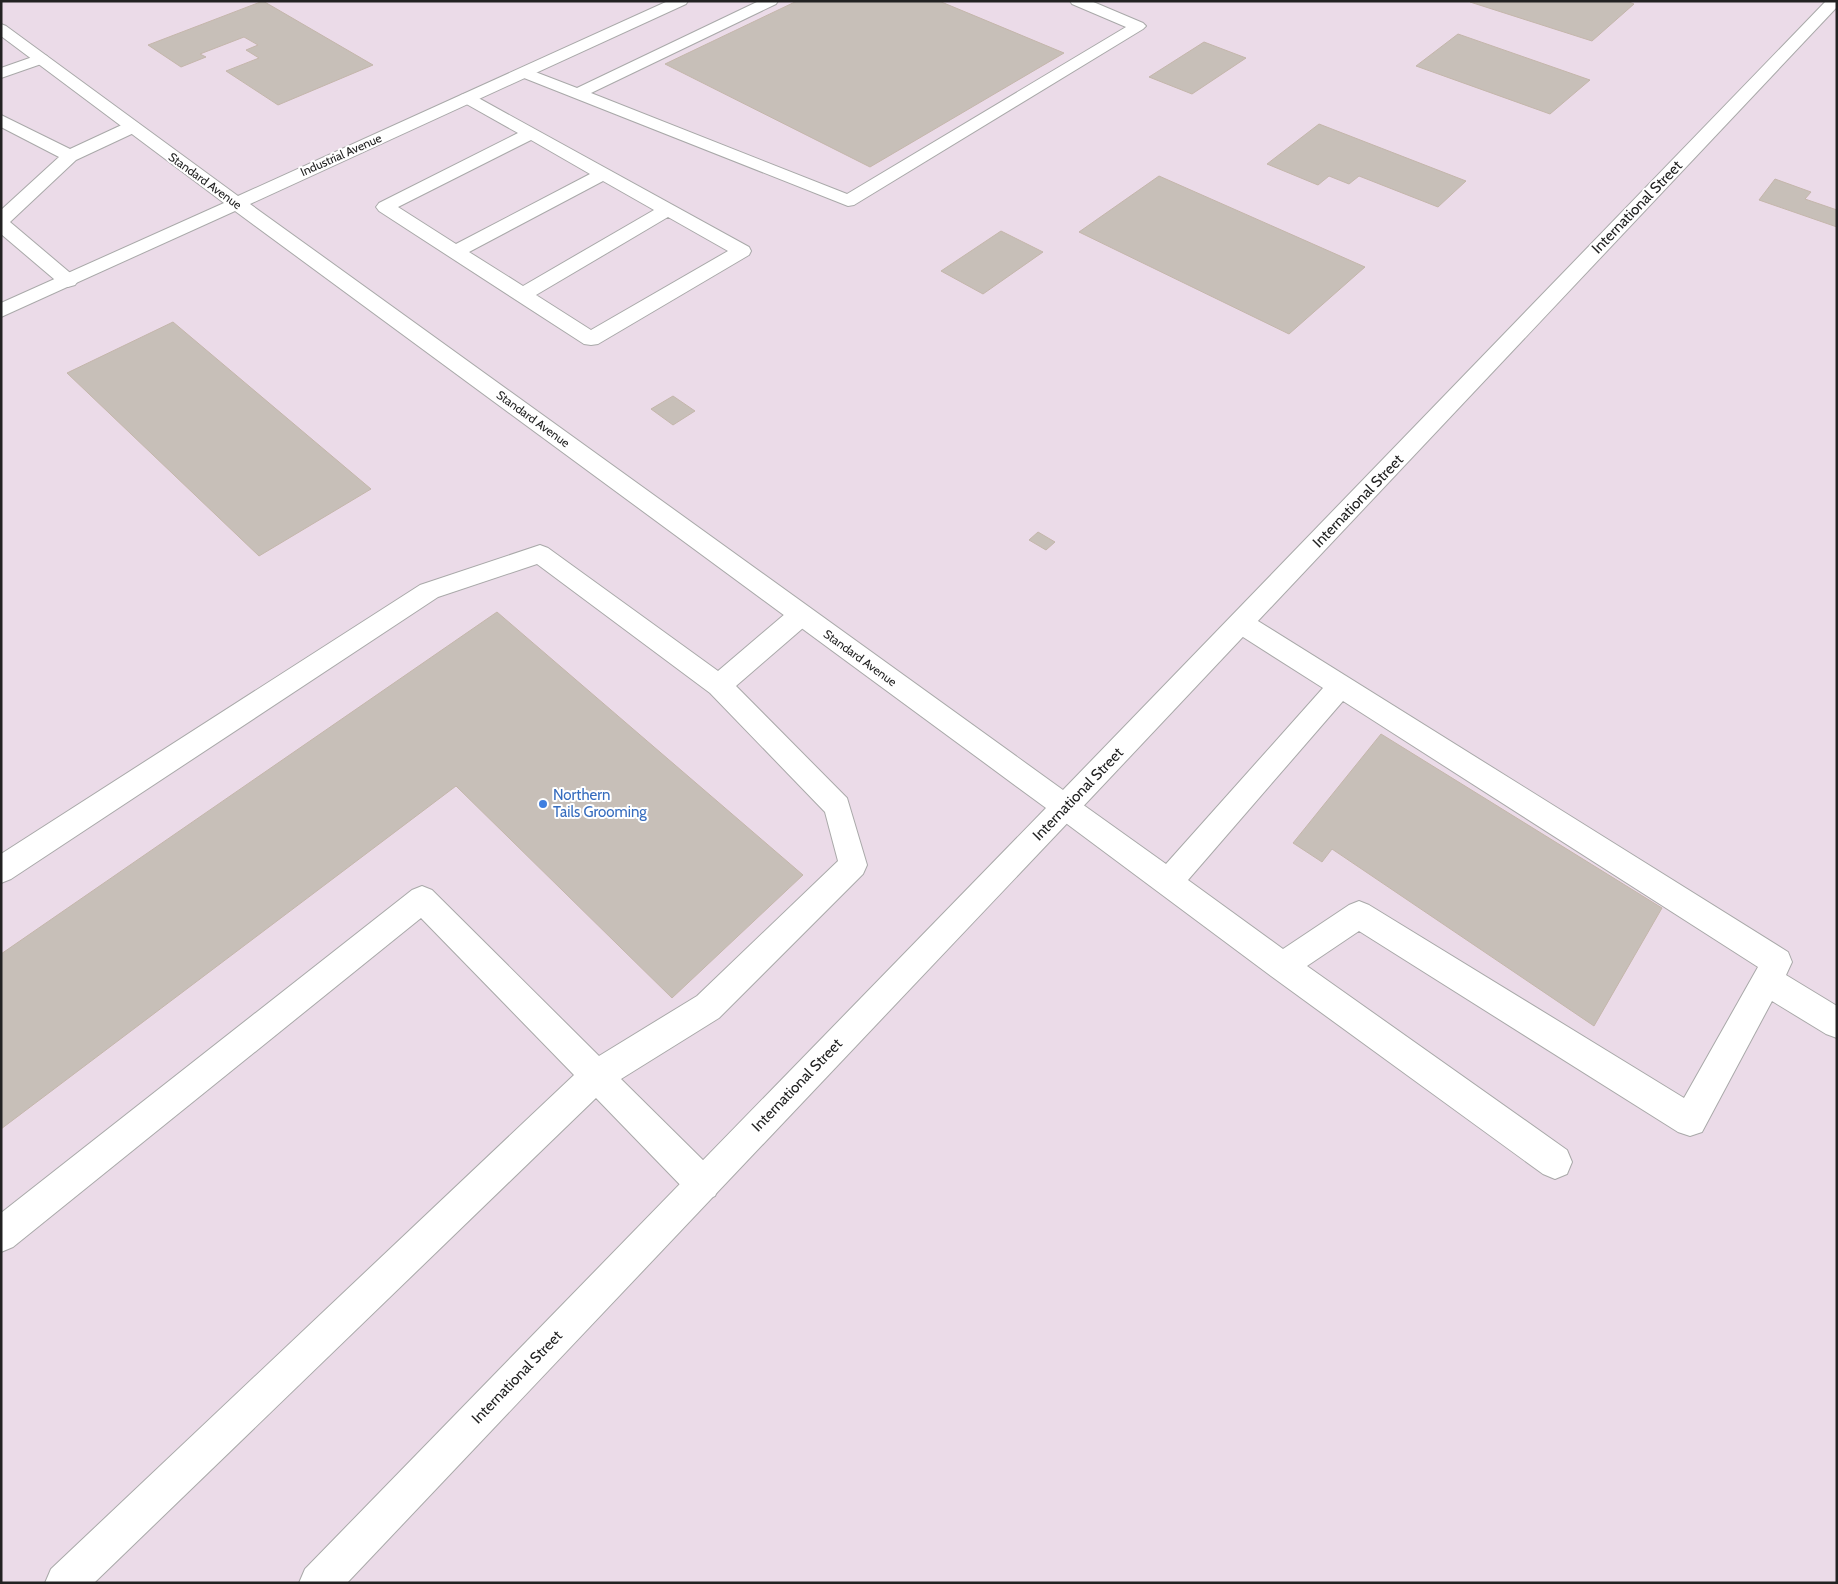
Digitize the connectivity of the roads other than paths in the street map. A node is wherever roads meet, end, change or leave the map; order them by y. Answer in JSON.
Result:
{"nodes":[{"id":1,"x":682,"y":1,"type":"edge"},
{"id":2,"x":771,"y":1,"type":"edge"},
{"id":3,"x":1077,"y":1,"type":"edge"},
{"id":4,"x":1834,"y":1,"type":"edge"},
{"id":5,"x":1,"y":30,"type":"edge"},
{"id":6,"x":41,"y":59,"type":"junction"},
{"id":7,"x":526,"y":72,"type":"junction"},
{"id":8,"x":1,"y":74,"type":"edge"},
{"id":9,"x":577,"y":94,"type":"junction"},
{"id":10,"x":468,"y":98,"type":"junction"},
{"id":11,"x":1,"y":120,"type":"edge"},
{"id":12,"x":132,"y":127,"type":"junction"},
{"id":13,"x":530,"y":134,"type":"junction"},
{"id":14,"x":70,"y":156,"type":"junction"},
{"id":15,"x":603,"y":174,"type":"junction"},
{"id":16,"x":236,"y":203,"type":"junction"},
{"id":17,"x":667,"y":210,"type":"junction"},
{"id":18,"x":1,"y":220,"type":"edge"},
{"id":19,"x":1,"y":224,"type":"edge"},
{"id":20,"x":455,"y":252,"type":"junction"},
{"id":21,"x":68,"y":281,"type":"junction"},
{"id":22,"x":522,"y":295,"type":"junction"},
{"id":23,"x":1,"y":311,"type":"edge"},
{"id":24,"x":801,"y":615,"type":"junction"},
{"id":25,"x":1241,"y":624,"type":"junction"},
{"id":26,"x":719,"y":686,"type":"junction"},
{"id":27,"x":1340,"y":686,"type":"junction"},
{"id":28,"x":1065,"y":807,"type":"junction"},
{"id":29,"x":1,"y":870,"type":"edge"},
{"id":30,"x":1168,"y":882,"type":"junction"},
{"id":31,"x":1282,"y":966,"type":"junction"},
{"id":32,"x":1767,"y":981,"type":"junction"},
{"id":33,"x":1837,"y":1023,"type":"edge"},
{"id":34,"x":596,"y":1076,"type":"junction"},
{"id":35,"x":1555,"y":1162,"type":"dead end"},
{"id":36,"x":703,"y":1184,"type":"junction"},
{"id":37,"x":1,"y":1234,"type":"edge"},
{"id":38,"x":65,"y":1583,"type":"edge"},
{"id":39,"x":319,"y":1583,"type":"edge"}],
"edges":[{"from":1,"to":7,"type":"street","name":"Industrial Avenue"},
{"from":2,"to":9,"type":"street"},
{"from":3,"to":9,"type":"street"},
{"from":4,"to":25,"type":"street","name":"International Street"},
{"from":5,"to":6,"type":"street","name":"Standard Avenue"},
{"from":6,"to":8,"type":"street"},
{"from":6,"to":12,"type":"street","name":"Standard Avenue"},
{"from":7,"to":9,"type":"street"},
{"from":7,"to":10,"type":"street","name":"Industrial Avenue"},
{"from":10,"to":13,"type":"street"},
{"from":10,"to":16,"type":"street","name":"Industrial Avenue"},
{"from":11,"to":14,"type":"street"},
{"from":12,"to":14,"type":"street"},
{"from":12,"to":16,"type":"street","name":"Standard Avenue"},
{"from":13,"to":15,"type":"street"},
{"from":13,"to":20,"type":"street"},
{"from":14,"to":18,"type":"street"},
{"from":15,"to":17,"type":"street"},
{"from":15,"to":20,"type":"street"},
{"from":16,"to":21,"type":"street","name":"Industrial Avenue"},
{"from":16,"to":24,"type":"street","name":"Standard Avenue"},
{"from":17,"to":22,"type":"street"},
{"from":17,"to":22,"type":"street"},
{"from":19,"to":21,"type":"street"},
{"from":20,"to":22,"type":"street"},
{"from":21,"to":23,"type":"street","name":"Industrial Avenue"},
{"from":24,"to":26,"type":"street"},
{"from":24,"to":28,"type":"street","name":"Standard Avenue"},
{"from":25,"to":27,"type":"street"},
{"from":25,"to":28,"type":"street","name":"International Street"},
{"from":26,"to":29,"type":"street"},
{"from":26,"to":34,"type":"street"},
{"from":27,"to":30,"type":"street"},
{"from":27,"to":32,"type":"street"},
{"from":28,"to":30,"type":"street","name":"Standard Avenue"},
{"from":28,"to":36,"type":"street","name":"International Street"},
{"from":30,"to":31,"type":"street","name":"Standard Avenue"},
{"from":31,"to":32,"type":"street"},
{"from":31,"to":35,"type":"street","name":"Standard Avenue"},
{"from":32,"to":33,"type":"street"},
{"from":34,"to":36,"type":"street"},
{"from":34,"to":37,"type":"street"},
{"from":34,"to":38,"type":"street"},
{"from":36,"to":39,"type":"street","name":"International Street"}]}
